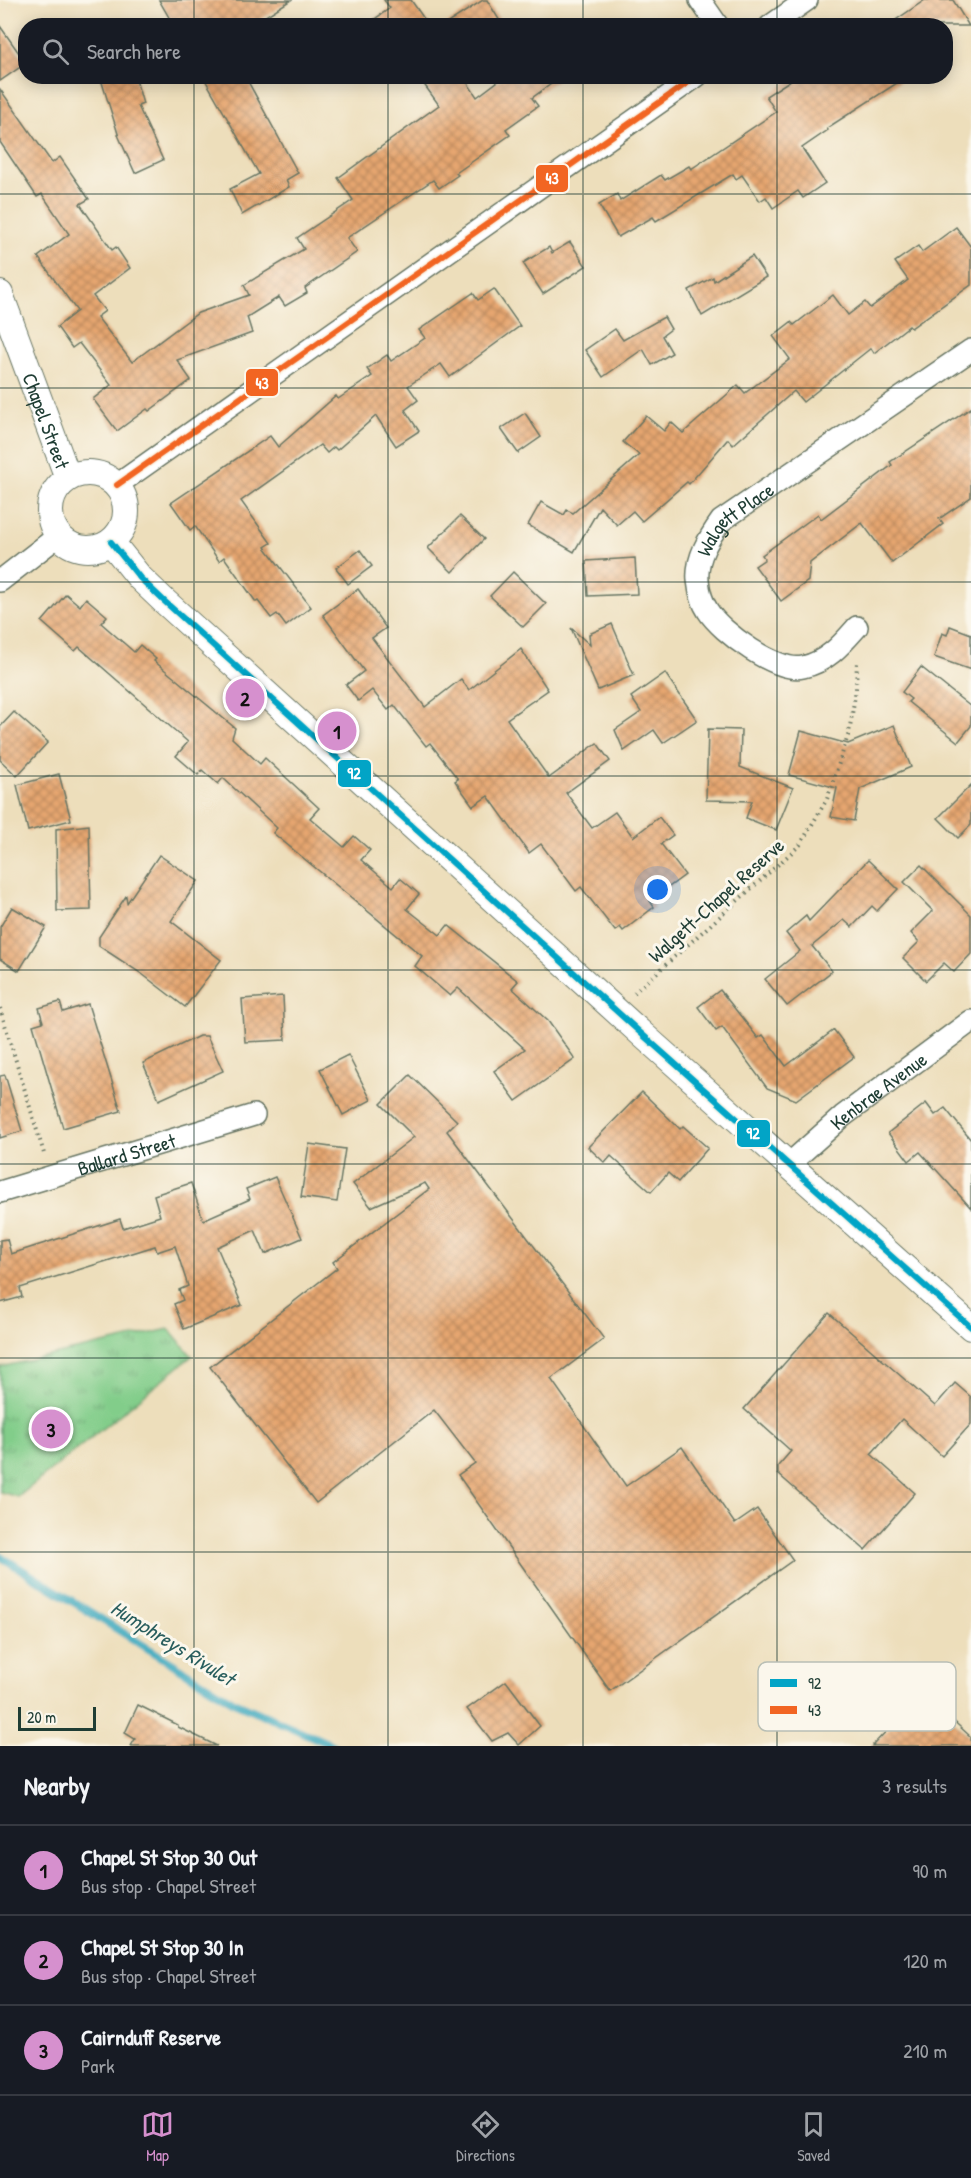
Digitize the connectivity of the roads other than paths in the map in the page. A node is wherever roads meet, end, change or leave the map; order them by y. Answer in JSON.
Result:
{"nodes":[{"id":1,"x":700,"y":0,"type":"edge"},
{"id":2,"x":807,"y":0,"type":"edge"},
{"id":3,"x":712,"y":18,"type":"edge"},
{"id":4,"x":781,"y":18,"type":"edge"},
{"id":5,"x":686,"y":84,"type":"edge"},
{"id":6,"x":0,"y":294,"type":"edge"},
{"id":7,"x":971,"y":350,"type":"edge"},
{"id":8,"x":68,"y":478,"type":"junction"},
{"id":9,"x":117,"y":485,"type":"junction"},
{"id":10,"x":58,"y":536,"type":"junction"},
{"id":11,"x":111,"y":542,"type":"junction"},
{"id":12,"x":0,"y":581,"type":"edge"},
{"id":13,"x":857,"y":627,"type":"road end"},
{"id":14,"x":971,"y":1021,"type":"edge"},
{"id":15,"x":254,"y":1115,"type":"dead end"},
{"id":16,"x":788,"y":1165,"type":"junction"},
{"id":17,"x":0,"y":1192,"type":"edge"},
{"id":18,"x":971,"y":1327,"type":"edge"}],
"edges":[{"from":1,"to":3,"type":"street"},
{"from":2,"to":4,"type":"street"},
{"from":5,"to":9,"type":"street"},
{"from":6,"to":8,"type":"street","name":"Chapel Street"},
{"from":7,"to":13,"type":"street","name":"Walgett Place"},
{"from":8,"to":9,"type":"street"},
{"from":8,"to":10,"type":"street"},
{"from":9,"to":11,"type":"street"},
{"from":10,"to":11,"type":"street"},
{"from":10,"to":12,"type":"street"},
{"from":11,"to":16,"type":"street"},
{"from":14,"to":16,"type":"street","name":"Kenbrae Avenue"},
{"from":15,"to":17,"type":"street","name":"Ballard Street"},
{"from":16,"to":18,"type":"street"}]}
